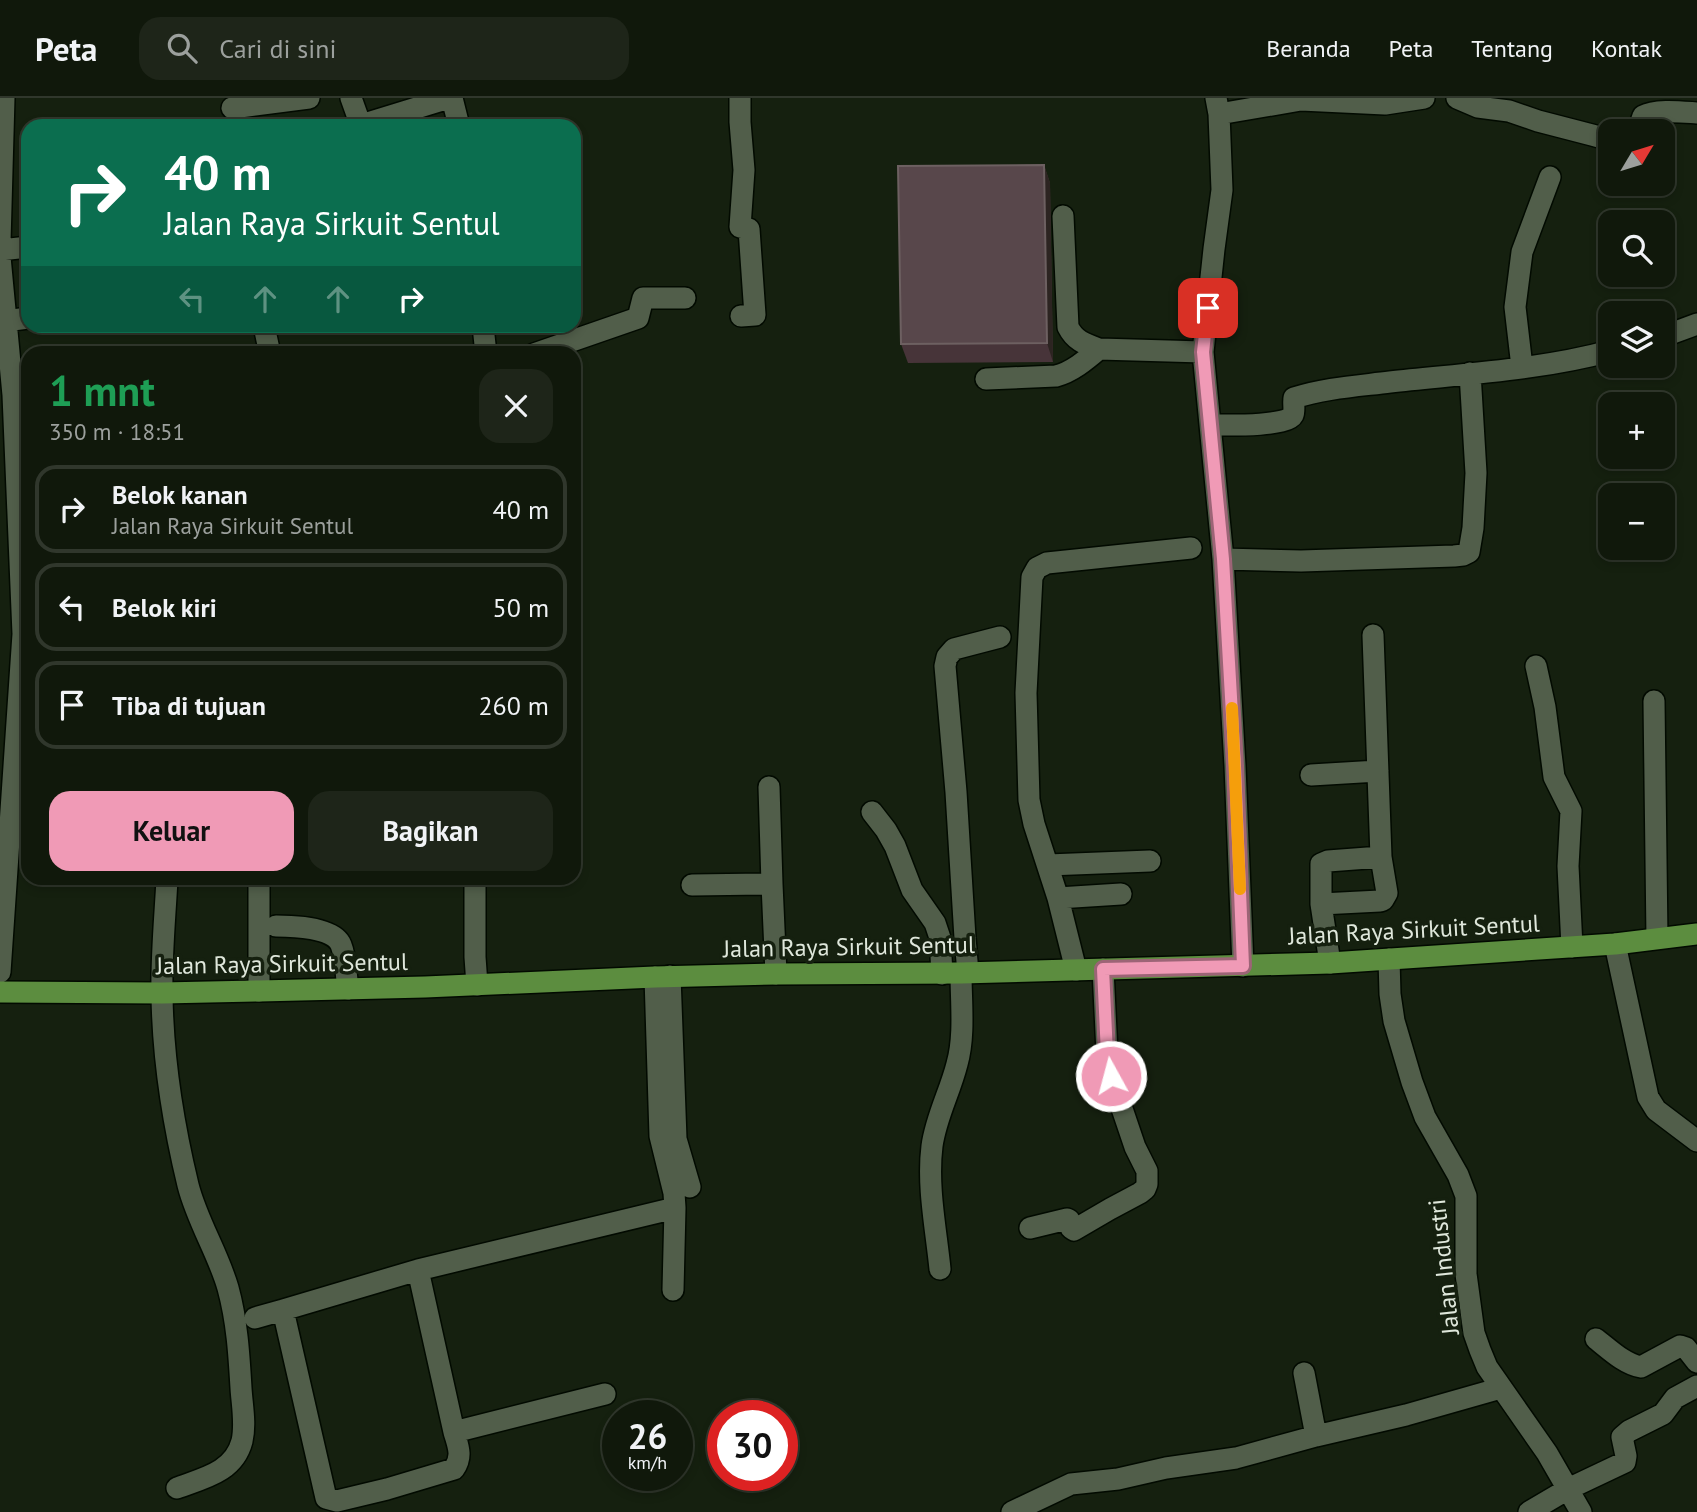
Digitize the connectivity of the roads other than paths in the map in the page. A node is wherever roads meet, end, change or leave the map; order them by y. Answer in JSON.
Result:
{"nodes":[{"id":1,"x":4,"y":98,"type":"edge"},
{"id":2,"x":309,"y":98,"type":"edge"},
{"id":3,"x":351,"y":98,"type":"edge"},
{"id":4,"x":451,"y":98,"type":"edge"},
{"id":5,"x":740,"y":98,"type":"edge"},
{"id":6,"x":1424,"y":98,"type":"edge"},
{"id":7,"x":1457,"y":98,"type":"edge"},
{"id":8,"x":1217,"y":106,"type":"edge"},
{"id":9,"x":233,"y":111,"type":"edge"},
{"id":10,"x":1697,"y":113,"type":"edge"},
{"id":11,"x":359,"y":119,"type":"edge"},
{"id":12,"x":381,"y":119,"type":"edge"},
{"id":13,"x":457,"y":119,"type":"edge"},
{"id":14,"x":1642,"y":119,"type":"edge"},
{"id":15,"x":1598,"y":137,"type":"edge"},
{"id":16,"x":1550,"y":177,"type":"dead end"},
{"id":17,"x":1063,"y":216,"type":"dead end"},
{"id":18,"x":0,"y":242,"type":"edge"},
{"id":19,"x":21,"y":248,"type":"edge"},
{"id":20,"x":0,"y":250,"type":"edge"},
{"id":21,"x":0,"y":257,"type":"edge"},
{"id":22,"x":685,"y":298,"type":"dead end"},
{"id":23,"x":741,"y":316,"type":"dead end"},
{"id":24,"x":21,"y":319,"type":"edge"},
{"id":25,"x":5,"y":321,"type":"junction"},
{"id":26,"x":1697,"y":324,"type":"edge"},
{"id":27,"x":1675,"y":332,"type":"edge"},
{"id":28,"x":557,"y":346,"type":"edge"},
{"id":29,"x":1098,"y":348,"type":"junction"},
{"id":30,"x":1203,"y":352,"type":"junction"},
{"id":31,"x":1598,"y":354,"type":"edge"},
{"id":32,"x":1522,"y":367,"type":"junction"},
{"id":33,"x":1470,"y":373,"type":"junction"},
{"id":34,"x":986,"y":379,"type":"dead end"},
{"id":35,"x":13,"y":387,"type":"edge"},
{"id":36,"x":1210,"y":425,"type":"junction"},
{"id":37,"x":21,"y":434,"type":"edge"},
{"id":38,"x":1191,"y":548,"type":"dead end"},
{"id":39,"x":1223,"y":559,"type":"junction"},
{"id":40,"x":1373,"y":635,"type":"dead end"},
{"id":41,"x":1000,"y":637,"type":"dead end"},
{"id":42,"x":21,"y":663,"type":"edge"},
{"id":43,"x":1536,"y":666,"type":"dead end"},
{"id":44,"x":1654,"y":701,"type":"dead end"},
{"id":45,"x":1378,"y":771,"type":"junction"},
{"id":46,"x":1311,"y":775,"type":"dead end"},
{"id":47,"x":769,"y":787,"type":"dead end"},
{"id":48,"x":872,"y":812,"type":"dead end"},
{"id":49,"x":1381,"y":857,"type":"junction"},
{"id":50,"x":1150,"y":860,"type":"dead end"},
{"id":51,"x":1048,"y":865,"type":"junction"},
{"id":52,"x":772,"y":884,"type":"junction"},
{"id":53,"x":167,"y":885,"type":"edge"},
{"id":54,"x":259,"y":885,"type":"edge"},
{"id":55,"x":475,"y":885,"type":"edge"},
{"id":56,"x":692,"y":885,"type":"dead end"},
{"id":57,"x":1121,"y":894,"type":"dead end"},
{"id":58,"x":1058,"y":898,"type":"junction"},
{"id":59,"x":1321,"y":904,"type":"junction"},
{"id":60,"x":276,"y":926,"type":"dead end"},
{"id":61,"x":1697,"y":934,"type":"edge"},
{"id":62,"x":1657,"y":938,"type":"junction"},
{"id":63,"x":1615,"y":944,"type":"junction"},
{"id":64,"x":1572,"y":947,"type":"junction"},
{"id":65,"x":1389,"y":959,"type":"junction"},
{"id":66,"x":1330,"y":963,"type":"junction"},
{"id":67,"x":1243,"y":966,"type":"junction"},
{"id":68,"x":1103,"y":969,"type":"junction"},
{"id":69,"x":1076,"y":970,"type":"junction"},
{"id":70,"x":0,"y":971,"type":"edge"},
{"id":71,"x":957,"y":973,"type":"junction"},
{"id":72,"x":776,"y":974,"type":"junction"},
{"id":73,"x":662,"y":976,"type":"junction"},
{"id":74,"x":477,"y":985,"type":"junction"},
{"id":75,"x":348,"y":989,"type":"junction"},
{"id":76,"x":259,"y":991,"type":"junction"},
{"id":77,"x":0,"y":992,"type":"edge"},
{"id":78,"x":162,"y":993,"type":"junction"},
{"id":79,"x":1697,"y":1140,"type":"edge"},
{"id":80,"x":690,"y":1187,"type":"dead end"},
{"id":81,"x":675,"y":1208,"type":"junction"},
{"id":82,"x":1030,"y":1228,"type":"dead end"},
{"id":83,"x":940,"y":1269,"type":"dead end"},
{"id":84,"x":418,"y":1270,"type":"junction"},
{"id":85,"x":673,"y":1290,"type":"dead end"},
{"id":86,"x":283,"y":1310,"type":"junction"},
{"id":87,"x":255,"y":1318,"type":"dead end"},
{"id":88,"x":1596,"y":1339,"type":"dead end"},
{"id":89,"x":1697,"y":1361,"type":"edge"},
{"id":90,"x":1304,"y":1373,"type":"dead end"},
{"id":91,"x":1697,"y":1386,"type":"edge"},
{"id":92,"x":1501,"y":1388,"type":"junction"},
{"id":93,"x":605,"y":1394,"type":"dead end"},
{"id":94,"x":454,"y":1432,"type":"junction"},
{"id":95,"x":1316,"y":1436,"type":"junction"},
{"id":96,"x":177,"y":1488,"type":"dead end"},
{"id":97,"x":1568,"y":1489,"type":"junction"},
{"id":98,"x":1012,"y":1512,"type":"edge"},
{"id":99,"x":1529,"y":1512,"type":"edge"},
{"id":100,"x":1581,"y":1512,"type":"edge"}],
"edges":[{"from":1,"to":18,"type":"street"},
{"from":2,"to":9,"type":"street"},
{"from":3,"to":11,"type":"street"},
{"from":4,"to":12,"type":"street"},
{"from":4,"to":13,"type":"street"},
{"from":5,"to":23,"type":"street"},
{"from":6,"to":8,"type":"street"},
{"from":7,"to":15,"type":"street"},
{"from":8,"to":30,"type":"street"},
{"from":10,"to":14,"type":"street"},
{"from":16,"to":32,"type":"street"},
{"from":17,"to":29,"type":"street"},
{"from":19,"to":20,"type":"street"},
{"from":21,"to":25,"type":"street"},
{"from":22,"to":28,"type":"street"},
{"from":24,"to":25,"type":"street"},
{"from":25,"to":35,"type":"street"},
{"from":26,"to":27,"type":"street"},
{"from":29,"to":30,"type":"street"},
{"from":29,"to":34,"type":"street"},
{"from":30,"to":36,"type":"street"},
{"from":31,"to":32,"type":"street"},
{"from":32,"to":33,"type":"street"},
{"from":33,"to":36,"type":"street"},
{"from":33,"to":39,"type":"street"},
{"from":35,"to":37,"type":"street"},
{"from":36,"to":39,"type":"street"},
{"from":38,"to":51,"type":"street"},
{"from":39,"to":67,"type":"street"},
{"from":40,"to":45,"type":"street"},
{"from":41,"to":71,"type":"street"},
{"from":42,"to":70,"type":"street"},
{"from":43,"to":64,"type":"street"},
{"from":44,"to":62,"type":"street"},
{"from":45,"to":46,"type":"street"},
{"from":45,"to":49,"type":"street"},
{"from":47,"to":52,"type":"street"},
{"from":48,"to":71,"type":"street"},
{"from":49,"to":59,"type":"street"},
{"from":49,"to":59,"type":"street"},
{"from":50,"to":51,"type":"street"},
{"from":51,"to":58,"type":"street"},
{"from":52,"to":56,"type":"street"},
{"from":52,"to":72,"type":"street"},
{"from":53,"to":78,"type":"street"},
{"from":54,"to":76,"type":"street"},
{"from":55,"to":74,"type":"street"},
{"from":57,"to":58,"type":"street"},
{"from":58,"to":69,"type":"street"},
{"from":59,"to":66,"type":"street"},
{"from":60,"to":75,"type":"street"},
{"from":61,"to":62,"type":"main road","name":"Jalan Raya Sirkuit Sentul"},
{"from":62,"to":63,"type":"main road","name":"Jalan Raya Sirkuit Sentul"},
{"from":63,"to":64,"type":"main road","name":"Jalan Raya Sirkuit Sentul"},
{"from":63,"to":79,"type":"street"},
{"from":64,"to":65,"type":"main road","name":"Jalan Raya Sirkuit Sentul"},
{"from":65,"to":66,"type":"main road","name":"Jalan Raya Sirkuit Sentul"},
{"from":65,"to":92,"type":"street","name":"Jalan Industri"},
{"from":66,"to":67,"type":"main road","name":"Jalan Raya Sirkuit Sentul"},
{"from":67,"to":68,"type":"main road","name":"Jalan Raya Sirkuit Sentul"},
{"from":68,"to":69,"type":"main road","name":"Jalan Raya Sirkuit Sentul"},
{"from":68,"to":82,"type":"street"},
{"from":69,"to":71,"type":"main road","name":"Jalan Raya Sirkuit Sentul"},
{"from":71,"to":72,"type":"main road","name":"Jalan Raya Sirkuit Sentul"},
{"from":71,"to":83,"type":"street"},
{"from":72,"to":73,"type":"main road","name":"Jalan Raya Sirkuit Sentul"},
{"from":73,"to":74,"type":"main road","name":"Jalan Raya Sirkuit Sentul"},
{"from":73,"to":80,"type":"street"},
{"from":73,"to":81,"type":"street"},
{"from":74,"to":75,"type":"main road","name":"Jalan Raya Sirkuit Sentul"},
{"from":75,"to":76,"type":"main road","name":"Jalan Raya Sirkuit Sentul"},
{"from":76,"to":78,"type":"main road","name":"Jalan Raya Sirkuit Sentul"},
{"from":77,"to":78,"type":"main road","name":"Jalan Raya Sirkuit Sentul"},
{"from":78,"to":96,"type":"street"},
{"from":81,"to":84,"type":"street"},
{"from":81,"to":85,"type":"street"},
{"from":84,"to":86,"type":"street"},
{"from":84,"to":94,"type":"street"},
{"from":86,"to":87,"type":"street"},
{"from":86,"to":94,"type":"street"},
{"from":88,"to":89,"type":"street"},
{"from":90,"to":95,"type":"street"},
{"from":91,"to":97,"type":"street"},
{"from":92,"to":95,"type":"street"},
{"from":92,"to":97,"type":"street","name":"Jalan Industri"},
{"from":93,"to":94,"type":"street"},
{"from":95,"to":98,"type":"street"},
{"from":97,"to":99,"type":"street"},
{"from":97,"to":100,"type":"street","name":"Jalan Industri"}]}
